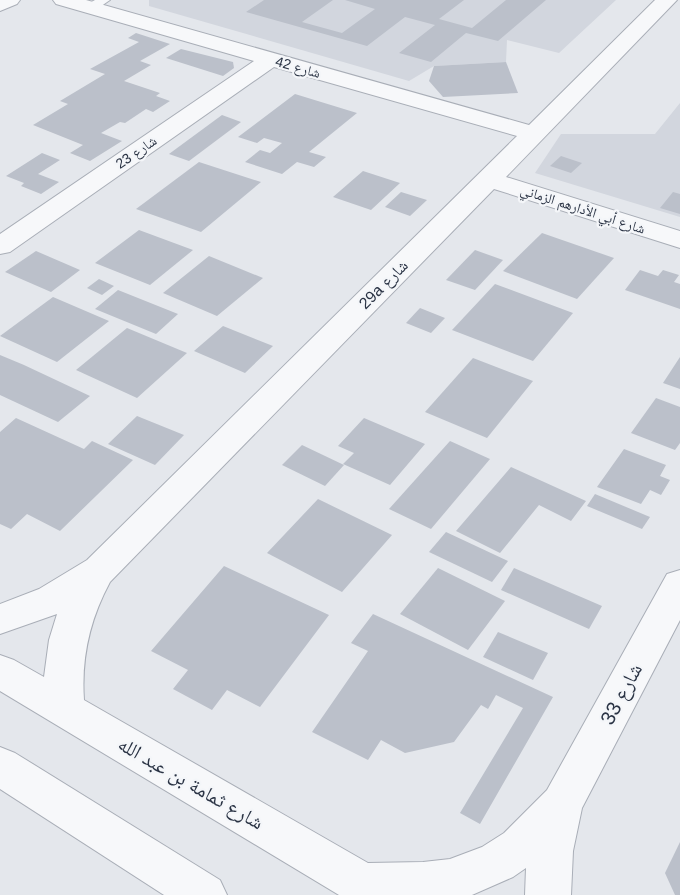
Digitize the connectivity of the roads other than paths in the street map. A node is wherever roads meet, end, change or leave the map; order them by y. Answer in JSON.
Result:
{"nodes":[{"id":1,"x":10,"y":0,"type":"edge"},
{"id":2,"x":63,"y":0,"type":"edge"},
{"id":3,"x":667,"y":0,"type":"edge"},
{"id":4,"x":97,"y":4,"type":"edge"},
{"id":5,"x":0,"y":5,"type":"edge"},
{"id":6,"x":271,"y":59,"type":"junction"},
{"id":7,"x":532,"y":133,"type":"junction"},
{"id":8,"x":487,"y":179,"type":"junction"},
{"id":9,"x":0,"y":214,"type":"edge"},
{"id":10,"x":28,"y":226,"type":"junction"},
{"id":11,"x":680,"y":240,"type":"edge"},
{"id":12,"x":0,"y":246,"type":"edge"},
{"id":13,"x":100,"y":570,"type":"junction"},
{"id":14,"x":680,"y":584,"type":"edge"},
{"id":15,"x":0,"y":619,"type":"edge"},
{"id":16,"x":0,"y":671,"type":"edge"},
{"id":17,"x":64,"y":708,"type":"junction"},
{"id":18,"x":5,"y":773,"type":"edge"},
{"id":19,"x":562,"y":804,"type":"junction"},
{"id":20,"x":372,"y":890,"type":"edge"},
{"id":21,"x":204,"y":895,"type":"edge"},
{"id":22,"x":548,"y":895,"type":"edge"}],
"edges":[{"from":1,"to":5,"type":"street"},
{"from":2,"to":4,"type":"street","name":"شارع 42"},
{"from":3,"to":7,"type":"street","name":"29a شارع"},
{"from":4,"to":6,"type":"street","name":"شارع 42"},
{"from":6,"to":7,"type":"street","name":"شارع 42"},
{"from":6,"to":10,"type":"street","name":"شارع 23"},
{"from":7,"to":8,"type":"street","name":"29a شارع"},
{"from":8,"to":11,"type":"street","name":"شارع أبي الأدارهم الزماني"},
{"from":8,"to":13,"type":"street","name":"29a شارع"},
{"from":9,"to":10,"type":"street"},
{"from":10,"to":12,"type":"street","name":"شارع 23"},
{"from":13,"to":15,"type":"street","name":"29a شارع"},
{"from":13,"to":17,"type":"street","name":"29a شارع"},
{"from":14,"to":19,"type":"street","name":"شارع 33"},
{"from":16,"to":17,"type":"street","name":"شارع ثمامة بن عبد الله"},
{"from":17,"to":20,"type":"street","name":"شارع ثمامة بن عبد الله"},
{"from":18,"to":21,"type":"street"},
{"from":19,"to":20,"type":"street","name":"شارع 33"},
{"from":19,"to":22,"type":"street","name":"شارع 33"}]}
